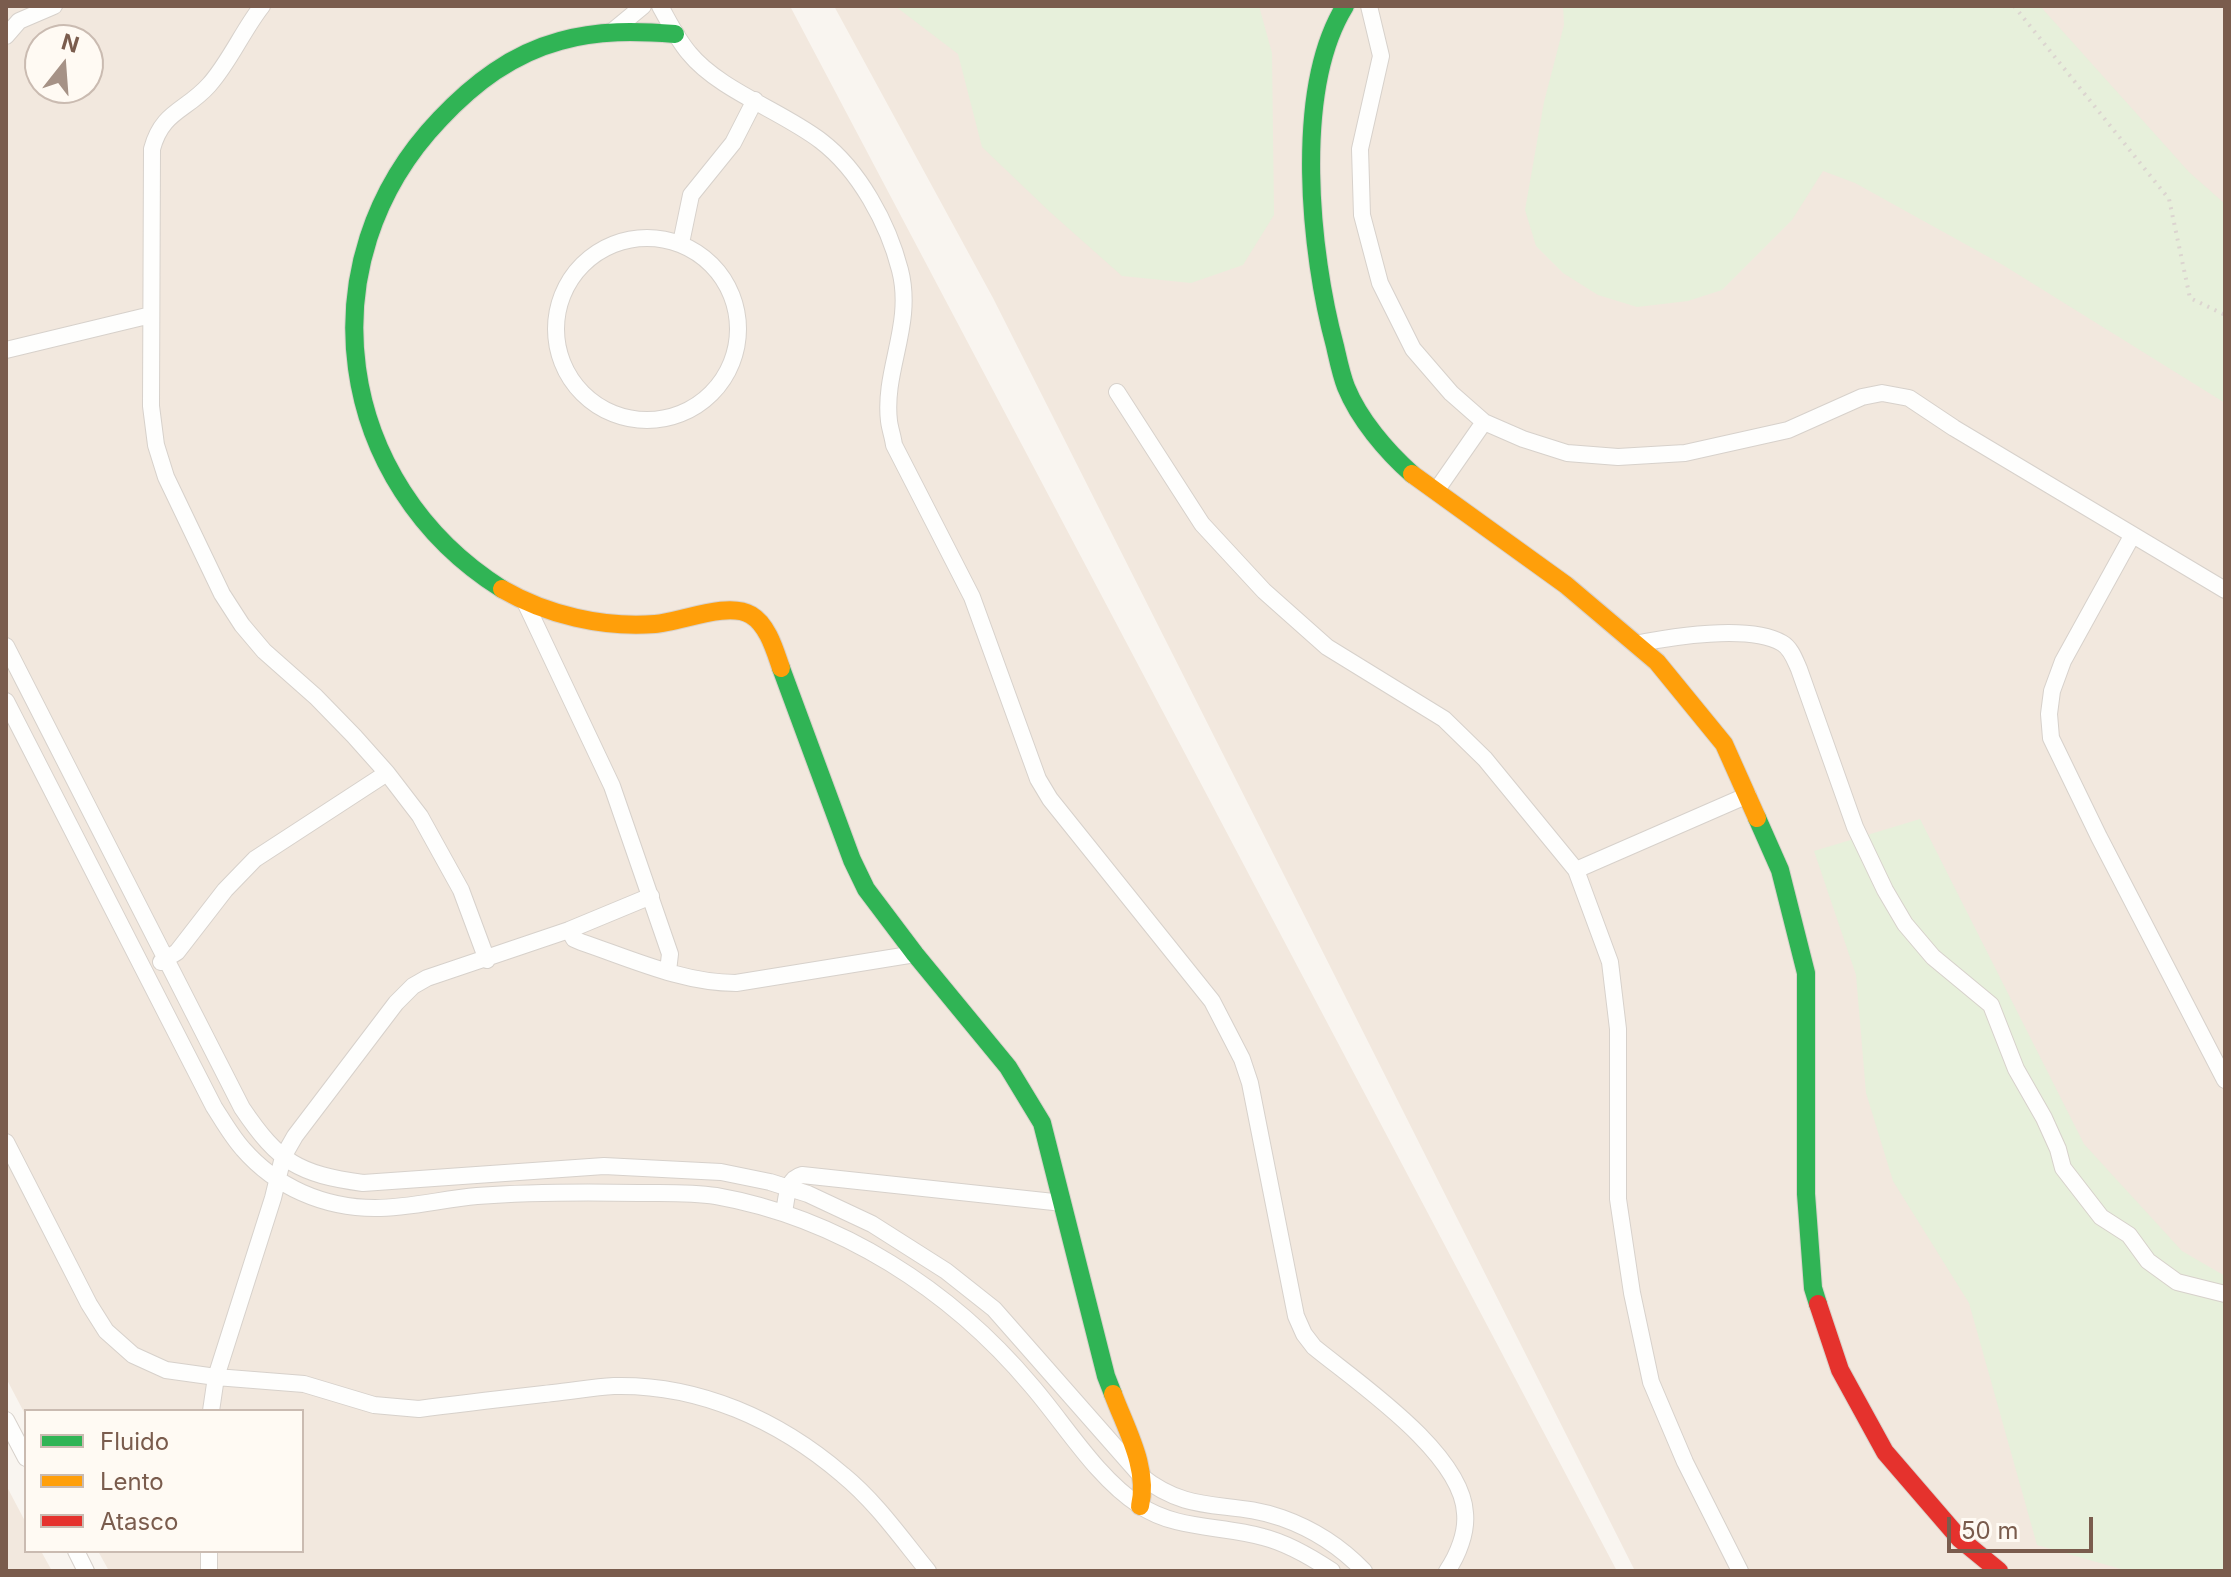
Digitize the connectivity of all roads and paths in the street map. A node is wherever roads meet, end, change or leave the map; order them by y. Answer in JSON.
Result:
{"nodes":[{"id":1,"x":54,"y":6,"type":"edge"},
{"id":2,"x":262,"y":6,"type":"edge"},
{"id":3,"x":643,"y":6,"type":"edge"},
{"id":4,"x":660,"y":6,"type":"edge"},
{"id":5,"x":1345,"y":6,"type":"edge"},
{"id":6,"x":1369,"y":6,"type":"edge"},
{"id":7,"x":2014,"y":6,"type":"edge"},
{"id":8,"x":614,"y":30,"type":"junction"},
{"id":9,"x":675,"y":34,"type":"junction"},
{"id":10,"x":6,"y":36,"type":"edge"},
{"id":11,"x":755,"y":100,"type":"junction"},
{"id":12,"x":681,"y":243,"type":"junction"},
{"id":13,"x":151,"y":315,"type":"junction"},
{"id":14,"x":2225,"y":315,"type":"edge"},
{"id":15,"x":6,"y":350,"type":"edge"},
{"id":16,"x":1117,"y":392,"type":"dead end"},
{"id":17,"x":1484,"y":422,"type":"junction"},
{"id":18,"x":1436,"y":491,"type":"junction"},
{"id":19,"x":2132,"y":536,"type":"junction"},
{"id":20,"x":2225,"y":590,"type":"edge"},
{"id":21,"x":525,"y":602,"type":"junction"},
{"id":22,"x":1635,"y":644,"type":"junction"},
{"id":23,"x":6,"y":646,"type":"edge"},
{"id":24,"x":6,"y":701,"type":"edge"},
{"id":25,"x":387,"y":773,"type":"junction"},
{"id":26,"x":1748,"y":795,"type":"junction"},
{"id":27,"x":1576,"y":870,"type":"junction"},
{"id":28,"x":651,"y":896,"type":"junction"},
{"id":29,"x":569,"y":930,"type":"junction"},
{"id":30,"x":915,"y":954,"type":"junction"},
{"id":31,"x":167,"y":958,"type":"junction"},
{"id":32,"x":487,"y":960,"type":"junction"},
{"id":33,"x":146,"y":970,"type":"junction"},
{"id":34,"x":668,"y":971,"type":"junction"},
{"id":35,"x":2225,"y":1080,"type":"edge"},
{"id":36,"x":6,"y":1142,"type":"edge"},
{"id":37,"x":283,"y":1157,"type":"junction"},
{"id":38,"x":277,"y":1180,"type":"junction"},
{"id":39,"x":789,"y":1187,"type":"junction"},
{"id":40,"x":1063,"y":1203,"type":"junction"},
{"id":41,"x":784,"y":1212,"type":"junction"},
{"id":42,"x":2225,"y":1294,"type":"edge"},
{"id":43,"x":216,"y":1377,"type":"junction"},
{"id":44,"x":211,"y":1409,"type":"edge"},
{"id":45,"x":6,"y":1420,"type":"edge"},
{"id":46,"x":24,"y":1454,"type":"edge"},
{"id":47,"x":1141,"y":1476,"type":"junction"},
{"id":48,"x":1140,"y":1506,"type":"junction"},
{"id":49,"x":77,"y":1553,"type":"edge"},
{"id":50,"x":86,"y":1571,"type":"edge"},
{"id":51,"x":928,"y":1571,"type":"edge"},
{"id":52,"x":1332,"y":1571,"type":"edge"},
{"id":53,"x":1364,"y":1571,"type":"edge"},
{"id":54,"x":1447,"y":1571,"type":"edge"},
{"id":55,"x":1740,"y":1571,"type":"edge"},
{"id":56,"x":1999,"y":1571,"type":"edge"}],
"edges":[{"from":1,"to":10,"type":"street"},
{"from":2,"to":13,"type":"street"},
{"from":3,"to":8,"type":"street"},
{"from":4,"to":9,"type":"street"},
{"from":5,"to":18,"type":"street"},
{"from":6,"to":17,"type":"street"},
{"from":7,"to":14,"type":"path"},
{"from":8,"to":9,"type":"street"},
{"from":8,"to":21,"type":"street"},
{"from":9,"to":11,"type":"street"},
{"from":11,"to":12,"type":"street"},
{"from":11,"to":54,"type":"street"},
{"from":12,"to":12,"type":"street"},
{"from":13,"to":15,"type":"street"},
{"from":13,"to":25,"type":"street"},
{"from":16,"to":27,"type":"street"},
{"from":17,"to":18,"type":"street"},
{"from":17,"to":19,"type":"street"},
{"from":18,"to":22,"type":"street"},
{"from":19,"to":20,"type":"street"},
{"from":19,"to":35,"type":"street"},
{"from":21,"to":28,"type":"street"},
{"from":21,"to":30,"type":"street"},
{"from":22,"to":26,"type":"street"},
{"from":22,"to":42,"type":"street"},
{"from":23,"to":31,"type":"street"},
{"from":24,"to":33,"type":"street"},
{"from":25,"to":31,"type":"street"},
{"from":25,"to":32,"type":"street"},
{"from":26,"to":27,"type":"street"},
{"from":26,"to":56,"type":"street"},
{"from":27,"to":55,"type":"street"},
{"from":28,"to":29,"type":"street"},
{"from":28,"to":34,"type":"street"},
{"from":29,"to":32,"type":"street"},
{"from":29,"to":34,"type":"street"},
{"from":30,"to":34,"type":"street"},
{"from":30,"to":40,"type":"street"},
{"from":31,"to":33,"type":"street"},
{"from":31,"to":37,"type":"street"},
{"from":32,"to":37,"type":"street"},
{"from":33,"to":38,"type":"street"},
{"from":36,"to":43,"type":"street"},
{"from":37,"to":38,"type":"street"},
{"from":37,"to":39,"type":"street"},
{"from":38,"to":41,"type":"street"},
{"from":38,"to":43,"type":"street"},
{"from":39,"to":40,"type":"street"},
{"from":39,"to":41,"type":"street"},
{"from":39,"to":47,"type":"street"},
{"from":40,"to":47,"type":"street"},
{"from":41,"to":48,"type":"street"},
{"from":43,"to":44,"type":"street"},
{"from":43,"to":51,"type":"street"},
{"from":45,"to":46,"type":"street"},
{"from":47,"to":48,"type":"street"},
{"from":47,"to":53,"type":"street"},
{"from":48,"to":52,"type":"street"},
{"from":49,"to":50,"type":"street"}]}
